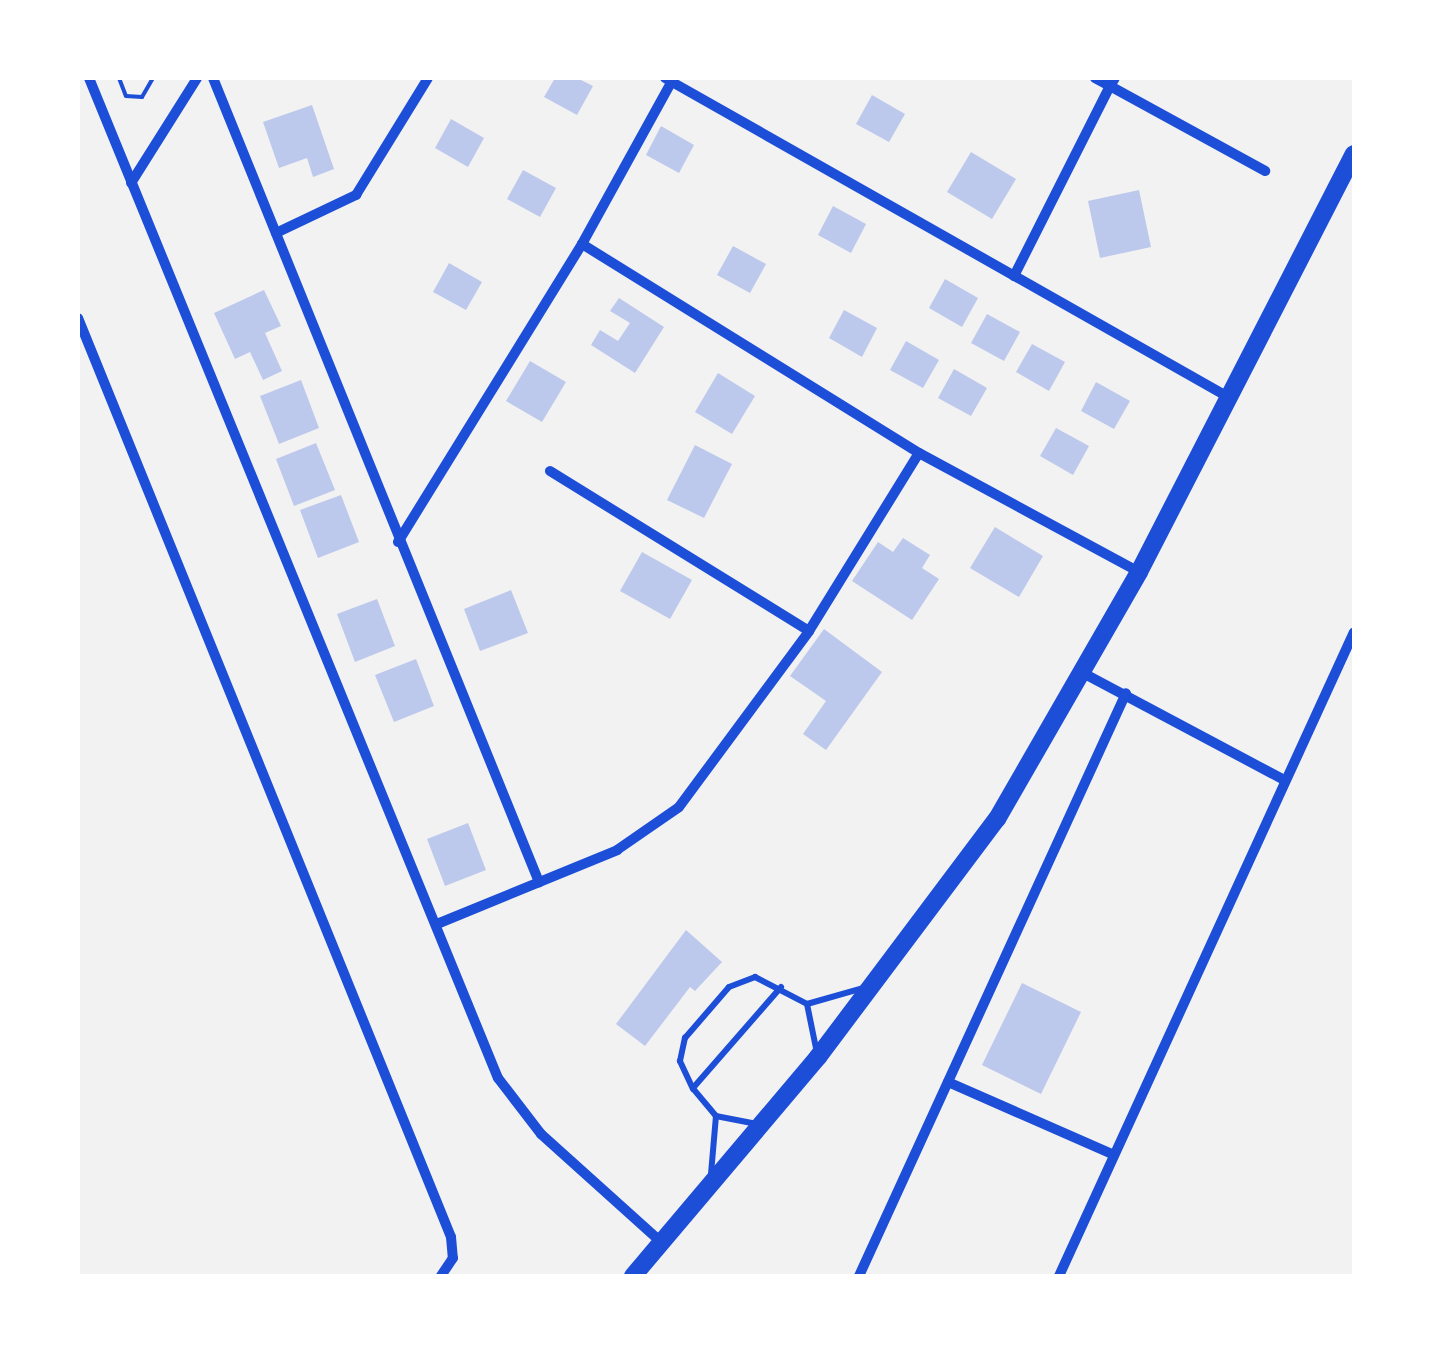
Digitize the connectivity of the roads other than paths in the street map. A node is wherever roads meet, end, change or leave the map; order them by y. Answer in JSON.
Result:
{"nodes":[{"id":1,"x":89,"y":78,"type":"edge"},
{"id":2,"x":197,"y":78,"type":"edge"},
{"id":3,"x":214,"y":78,"type":"edge"},
{"id":4,"x":428,"y":78,"type":"edge"},
{"id":5,"x":1095,"y":78,"type":"edge"},
{"id":6,"x":670,"y":79,"type":"edge"},
{"id":7,"x":1112,"y":82,"type":"edge"},
{"id":8,"x":1354,"y":154,"type":"edge"},
{"id":9,"x":1264,"y":170,"type":"dead end"},
{"id":10,"x":131,"y":182,"type":"junction"},
{"id":11,"x":276,"y":233,"type":"junction"},
{"id":12,"x":582,"y":244,"type":"junction"},
{"id":13,"x":1014,"y":276,"type":"junction"},
{"id":14,"x":78,"y":318,"type":"edge"},
{"id":15,"x":1230,"y":398,"type":"junction"},
{"id":16,"x":919,"y":453,"type":"junction"},
{"id":17,"x":550,"y":471,"type":"dead end"},
{"id":18,"x":398,"y":542,"type":"junction"},
{"id":19,"x":1139,"y":572,"type":"junction"},
{"id":20,"x":809,"y":631,"type":"junction"},
{"id":21,"x":1354,"y":632,"type":"edge"},
{"id":22,"x":1083,"y":673,"type":"junction"},
{"id":23,"x":1126,"y":693,"type":"junction"},
{"id":24,"x":1284,"y":780,"type":"junction"},
{"id":25,"x":539,"y":882,"type":"junction"},
{"id":26,"x":437,"y":924,"type":"junction"},
{"id":27,"x":878,"y":980,"type":"junction"},
{"id":28,"x":780,"y":987,"type":"junction"},
{"id":29,"x":807,"y":1004,"type":"junction"},
{"id":30,"x":818,"y":1057,"type":"junction"},
{"id":31,"x":948,"y":1082,"type":"junction"},
{"id":32,"x":693,"y":1088,"type":"junction"},
{"id":33,"x":716,"y":1116,"type":"junction"},
{"id":34,"x":762,"y":1122,"type":"junction"},
{"id":35,"x":1114,"y":1154,"type":"junction"},
{"id":36,"x":709,"y":1185,"type":"junction"},
{"id":37,"x":662,"y":1243,"type":"junction"},
{"id":38,"x":441,"y":1276,"type":"edge"},
{"id":39,"x":633,"y":1276,"type":"edge"},
{"id":40,"x":859,"y":1276,"type":"edge"},
{"id":41,"x":1059,"y":1276,"type":"edge"}],
"edges":[{"from":1,"to":10,"type":"street"},
{"from":2,"to":10,"type":"street"},
{"from":3,"to":11,"type":"street"},
{"from":4,"to":11,"type":"street"},
{"from":5,"to":7,"type":"street"},
{"from":6,"to":12,"type":"street"},
{"from":6,"to":13,"type":"street"},
{"from":7,"to":9,"type":"street"},
{"from":7,"to":13,"type":"street"},
{"from":8,"to":15,"type":"main road"},
{"from":10,"to":26,"type":"street"},
{"from":11,"to":18,"type":"street"},
{"from":12,"to":16,"type":"street"},
{"from":12,"to":18,"type":"street"},
{"from":13,"to":15,"type":"street"},
{"from":14,"to":38,"type":"street"},
{"from":15,"to":19,"type":"main road"},
{"from":16,"to":19,"type":"street"},
{"from":16,"to":20,"type":"street"},
{"from":17,"to":20,"type":"street"},
{"from":18,"to":25,"type":"street"},
{"from":19,"to":22,"type":"main road"},
{"from":20,"to":25,"type":"street"},
{"from":21,"to":24,"type":"street"},
{"from":22,"to":23,"type":"street"},
{"from":22,"to":27,"type":"main road"},
{"from":23,"to":24,"type":"street"},
{"from":23,"to":31,"type":"street"},
{"from":24,"to":35,"type":"street"},
{"from":25,"to":26,"type":"street"},
{"from":26,"to":37,"type":"street"},
{"from":27,"to":29,"type":"lane"},
{"from":27,"to":30,"type":"main road"},
{"from":28,"to":29,"type":"lane"},
{"from":28,"to":32,"type":"lane"},
{"from":28,"to":32,"type":"lane"},
{"from":29,"to":30,"type":"lane"},
{"from":30,"to":34,"type":"main road"},
{"from":31,"to":35,"type":"street"},
{"from":31,"to":40,"type":"street"},
{"from":32,"to":33,"type":"lane"},
{"from":33,"to":34,"type":"lane"},
{"from":33,"to":36,"type":"lane"},
{"from":34,"to":36,"type":"main road"},
{"from":35,"to":41,"type":"street"},
{"from":36,"to":37,"type":"main road"},
{"from":37,"to":39,"type":"main road"}]}
